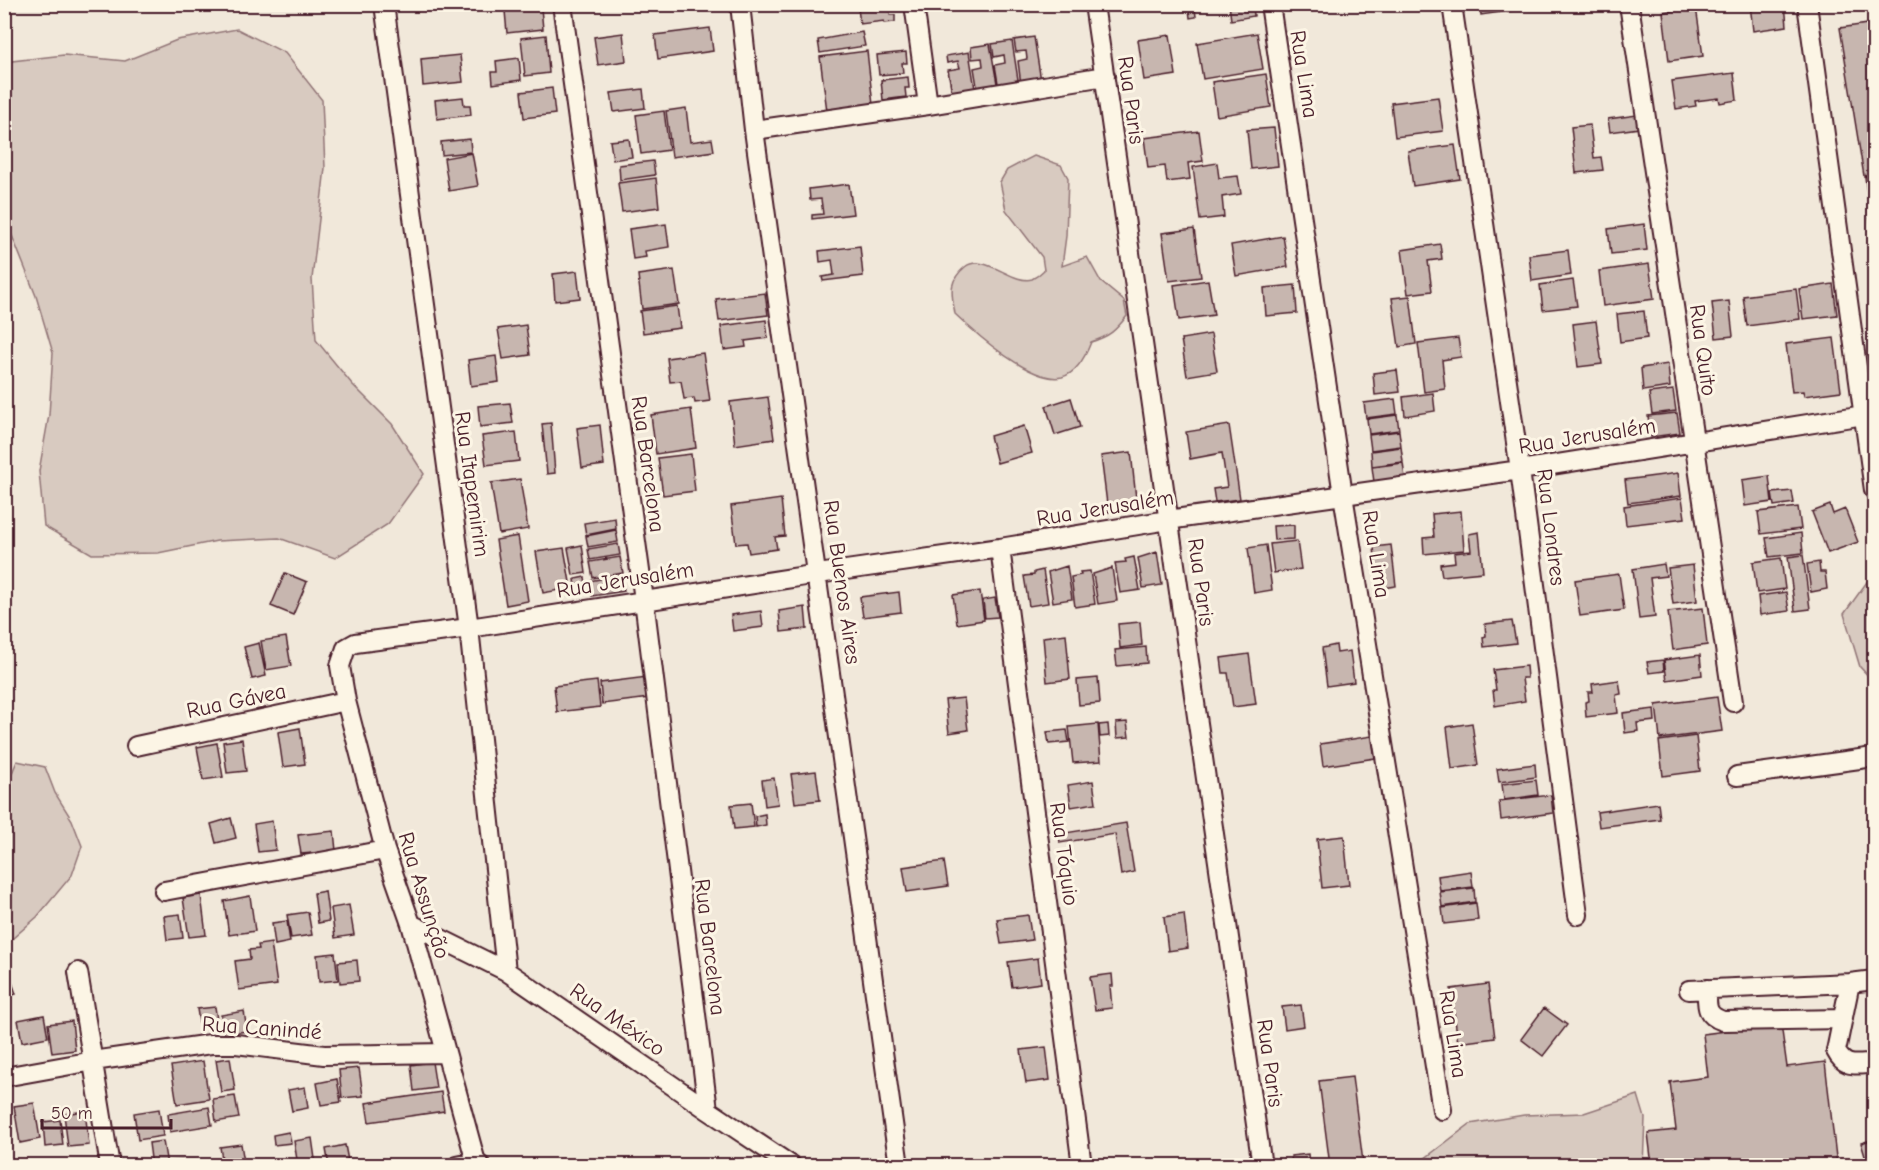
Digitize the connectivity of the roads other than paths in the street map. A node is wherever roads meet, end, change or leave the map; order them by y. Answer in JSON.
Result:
{"nodes":[{"id":1,"x":384,"y":4,"type":"edge"},
{"id":2,"x":562,"y":4,"type":"edge"},
{"id":3,"x":740,"y":4,"type":"edge"},
{"id":4,"x":914,"y":4,"type":"edge"},
{"id":5,"x":1094,"y":4,"type":"edge"},
{"id":6,"x":1270,"y":4,"type":"edge"},
{"id":7,"x":1452,"y":4,"type":"edge"},
{"id":8,"x":1629,"y":4,"type":"edge"},
{"id":9,"x":1807,"y":4,"type":"edge"},
{"id":10,"x":1105,"y":76,"type":"junction"},
{"id":11,"x":928,"y":105,"type":"junction"},
{"id":12,"x":754,"y":130,"type":"junction"},
{"id":13,"x":1864,"y":415,"type":"junction"},
{"id":14,"x":1694,"y":443,"type":"junction"},
{"id":15,"x":1520,"y":470,"type":"junction"},
{"id":16,"x":1874,"y":490,"type":"edge"},
{"id":17,"x":1343,"y":495,"type":"junction"},
{"id":18,"x":1168,"y":520,"type":"junction"},
{"id":19,"x":1000,"y":548,"type":"junction"},
{"id":20,"x":818,"y":574,"type":"junction"},
{"id":21,"x":644,"y":600,"type":"junction"},
{"id":22,"x":469,"y":627,"type":"junction"},
{"id":23,"x":355,"y":643,"type":"joint"},
{"id":24,"x":346,"y":701,"type":"junction"},
{"id":25,"x":1733,"y":702,"type":"dead end"},
{"id":26,"x":136,"y":746,"type":"dead end"},
{"id":27,"x":1875,"y":757,"type":"edge"},
{"id":28,"x":1737,"y":776,"type":"dead end"},
{"id":29,"x":385,"y":850,"type":"junction"},
{"id":30,"x":164,"y":891,"type":"dead end"},
{"id":31,"x":1578,"y":915,"type":"dead end"},
{"id":32,"x":411,"y":924,"type":"junction"},
{"id":33,"x":506,"y":971,"type":"junction"},
{"id":34,"x":78,"y":972,"type":"dead end"},
{"id":35,"x":1875,"y":980,"type":"edge"},
{"id":36,"x":1850,"y":983,"type":"junction"},
{"id":37,"x":1689,"y":990,"type":"dead end"},
{"id":38,"x":1707,"y":990,"type":"junction"},
{"id":39,"x":1843,"y":1019,"type":"junction"},
{"id":40,"x":446,"y":1053,"type":"junction"},
{"id":41,"x":93,"y":1061,"type":"junction"},
{"id":42,"x":1875,"y":1064,"type":"edge"},
{"id":43,"x":4,"y":1077,"type":"edge"},
{"id":44,"x":708,"y":1110,"type":"junction"},
{"id":45,"x":1442,"y":1110,"type":"dead end"},
{"id":46,"x":478,"y":1164,"type":"edge"},
{"id":47,"x":110,"y":1166,"type":"edge"},
{"id":48,"x":457,"y":1166,"type":"edge"},
{"id":49,"x":792,"y":1166,"type":"edge"},
{"id":50,"x":899,"y":1166,"type":"edge"},
{"id":51,"x":1082,"y":1166,"type":"edge"},
{"id":52,"x":1262,"y":1166,"type":"edge"}],
"edges":[{"from":1,"to":22,"type":"street","name":"Rua Itapemirim"},
{"from":2,"to":21,"type":"street","name":"Rua Barcelona"},
{"from":3,"to":12,"type":"street","name":"Rua Buenos Aires"},
{"from":4,"to":11,"type":"street"},
{"from":5,"to":10,"type":"street","name":"Rua Paris"},
{"from":6,"to":17,"type":"street","name":"Rua Lima"},
{"from":7,"to":15,"type":"street","name":"Rua Londres"},
{"from":8,"to":14,"type":"street","name":"Rua Quito"},
{"from":9,"to":13,"type":"street"},
{"from":10,"to":11,"type":"street"},
{"from":10,"to":18,"type":"street","name":"Rua Paris"},
{"from":11,"to":12,"type":"street"},
{"from":12,"to":20,"type":"street","name":"Rua Buenos Aires"},
{"from":13,"to":14,"type":"street","name":"Rua Jerusalém"},
{"from":13,"to":16,"type":"street"},
{"from":14,"to":15,"type":"street","name":"Rua Jerusalém"},
{"from":14,"to":25,"type":"street","name":"Rua Quito"},
{"from":15,"to":17,"type":"street","name":"Rua Jerusalém"},
{"from":15,"to":31,"type":"street","name":"Rua Londres"},
{"from":17,"to":18,"type":"street","name":"Rua Jerusalém"},
{"from":17,"to":45,"type":"street","name":"Rua Lima"},
{"from":18,"to":19,"type":"street","name":"Rua Jerusalém"},
{"from":18,"to":52,"type":"street","name":"Rua Paris"},
{"from":19,"to":20,"type":"street","name":"Rua Jerusalém"},
{"from":19,"to":51,"type":"street","name":"Rua Tóquio"},
{"from":20,"to":21,"type":"street","name":"Rua Jerusalém"},
{"from":20,"to":50,"type":"street","name":"Rua Buenos Aires"},
{"from":21,"to":22,"type":"street","name":"Rua Jerusalém"},
{"from":21,"to":44,"type":"street","name":"Rua Barcelona"},
{"from":22,"to":23,"type":"street","name":"Rua Jerusalém"},
{"from":22,"to":33,"type":"street","name":"Rua Itapemirim"},
{"from":23,"to":24,"type":"street","name":"Rua Assunção"},
{"from":24,"to":26,"type":"street","name":"Rua Gávea"},
{"from":24,"to":29,"type":"street","name":"Rua Assunção"},
{"from":27,"to":28,"type":"street"},
{"from":29,"to":30,"type":"street"},
{"from":29,"to":32,"type":"street","name":"Rua Assunção"},
{"from":32,"to":33,"type":"street","name":"Rua México"},
{"from":32,"to":40,"type":"street","name":"Rua Assunção"},
{"from":33,"to":44,"type":"street","name":"Rua México"},
{"from":34,"to":41,"type":"street"},
{"from":35,"to":36,"type":"street"},
{"from":36,"to":38,"type":"street"},
{"from":36,"to":39,"type":"street"},
{"from":37,"to":38,"type":"street"},
{"from":38,"to":39,"type":"street"},
{"from":39,"to":42,"type":"street"},
{"from":40,"to":41,"type":"street","name":"Rua Canindé"},
{"from":40,"to":46,"type":"street","name":"Rua Assunção"},
{"from":41,"to":43,"type":"street","name":"Rua Canindé"},
{"from":41,"to":47,"type":"street"},
{"from":44,"to":49,"type":"street","name":"Rua México"},
{"from":46,"to":48,"type":"street"}]}
